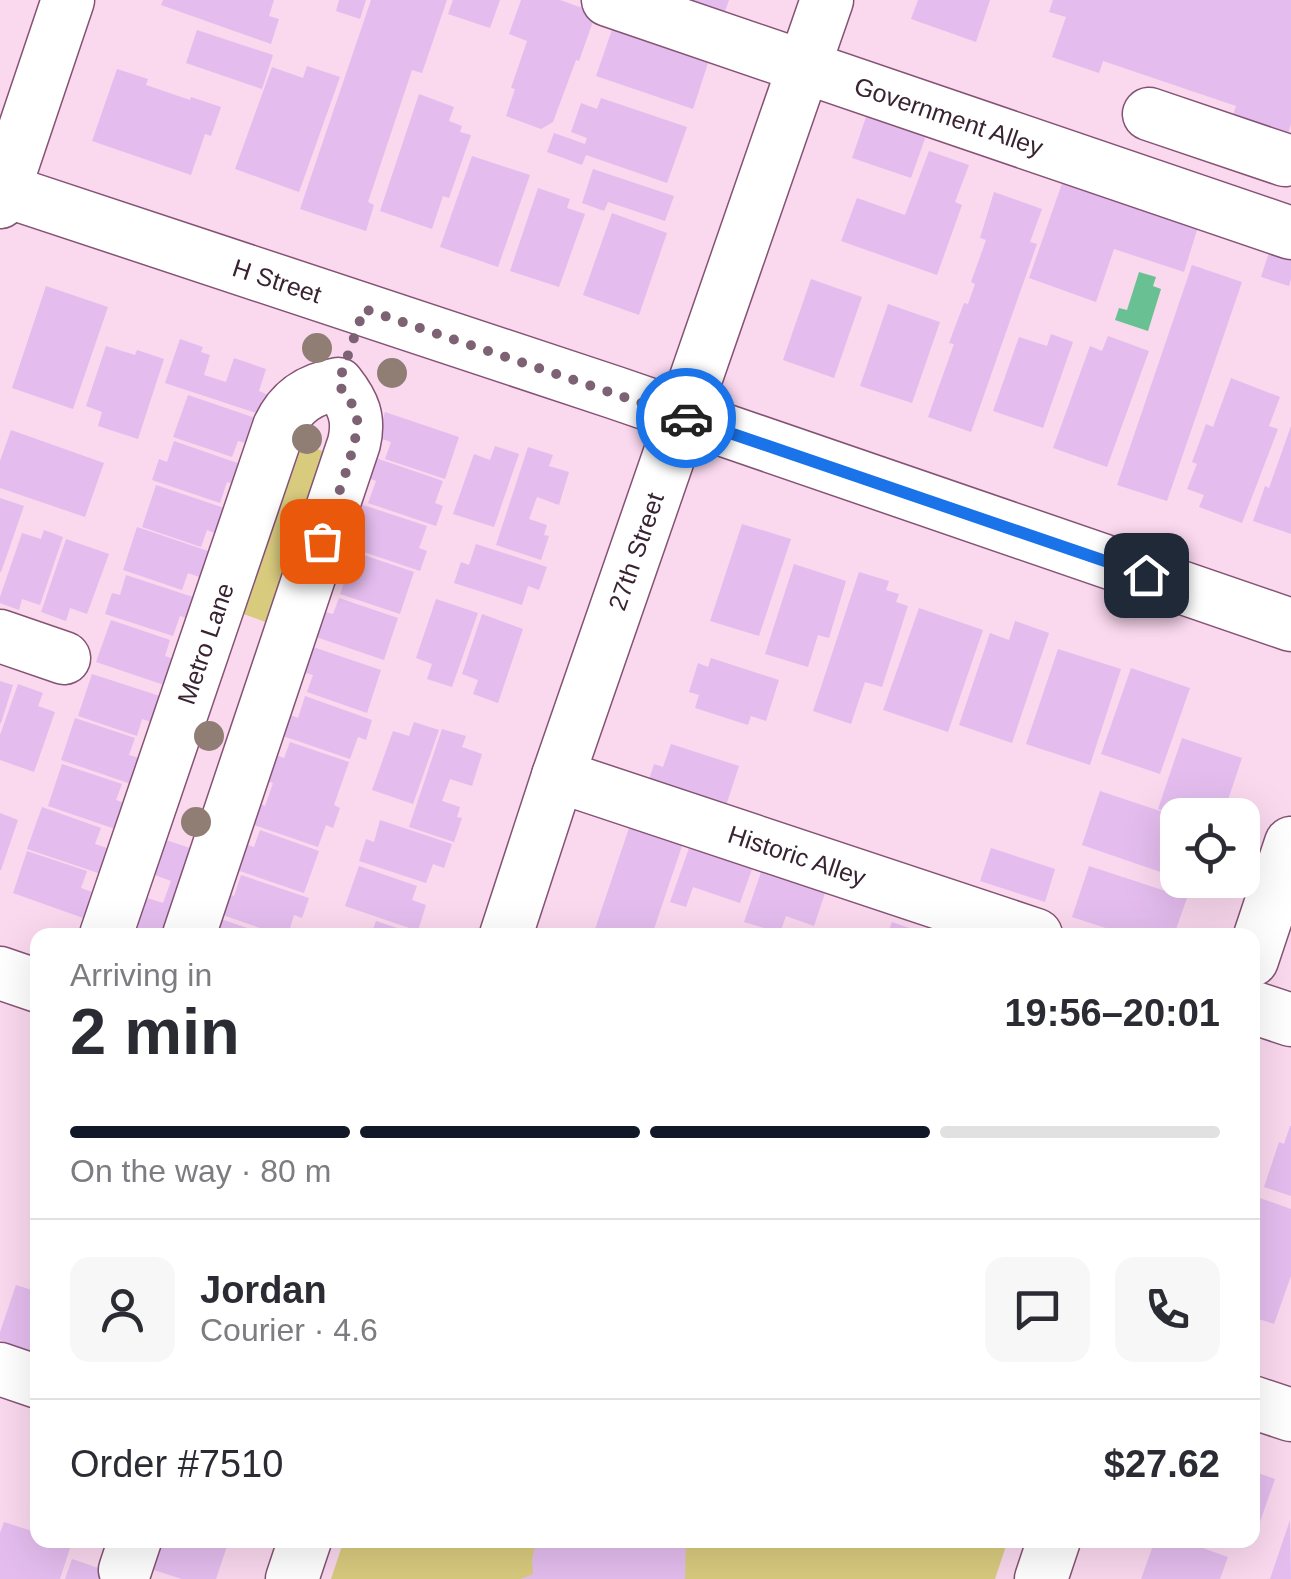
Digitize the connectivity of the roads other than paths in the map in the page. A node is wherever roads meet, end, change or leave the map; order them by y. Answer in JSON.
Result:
{"nodes":[{"id":1,"x":68,"y":0,"type":"edge"},
{"id":2,"x":608,"y":0,"type":"edge"},
{"id":3,"x":827,"y":0,"type":"edge"},
{"id":4,"x":804,"y":66,"type":"junction"},
{"id":5,"x":1149,"y":114,"type":"dead end"},
{"id":6,"x":1288,"y":161,"type":"edge"},
{"id":7,"x":1,"y":193,"type":"edge"},
{"id":8,"x":1278,"y":228,"type":"edge"},
{"id":9,"x":364,"y":309,"type":"junction"},
{"id":10,"x":338,"y":384,"type":"junction"},
{"id":11,"x":684,"y":417,"type":"junction"},
{"id":12,"x":1291,"y":625,"type":"edge"},
{"id":13,"x":0,"y":636,"type":"edge"},
{"id":14,"x":64,"y":658,"type":"dead end"},
{"id":15,"x":558,"y":776,"type":"junction"},
{"id":16,"x":1291,"y":843,"type":"edge"},
{"id":17,"x":108,"y":928,"type":"edge"},
{"id":18,"x":191,"y":928,"type":"edge"},
{"id":19,"x":508,"y":928,"type":"edge"},
{"id":20,"x":1015,"y":928,"type":"edge"},
{"id":21,"x":1260,"y":936,"type":"edge"},
{"id":22,"x":0,"y":972,"type":"edge"},
{"id":23,"x":30,"y":983,"type":"edge"},
{"id":24,"x":1260,"y":1010,"type":"edge"},
{"id":25,"x":1291,"y":1020,"type":"edge"},
{"id":26,"x":0,"y":1369,"type":"edge"},
{"id":27,"x":30,"y":1379,"type":"edge"},
{"id":28,"x":1260,"y":1405,"type":"edge"},
{"id":29,"x":1291,"y":1415,"type":"edge"},
{"id":30,"x":302,"y":1548,"type":"edge"},
{"id":31,"x":1051,"y":1548,"type":"edge"},
{"id":32,"x":292,"y":1579,"type":"edge"},
{"id":33,"x":1041,"y":1579,"type":"edge"}],
"edges":[{"from":1,"to":7,"type":"street"},
{"from":2,"to":4,"type":"street","name":"Government Alley"},
{"from":3,"to":4,"type":"street","name":"27th Street"},
{"from":4,"to":8,"type":"street","name":"Government Alley"},
{"from":4,"to":11,"type":"street","name":"27th Street"},
{"from":5,"to":6,"type":"street"},
{"from":6,"to":8,"type":"street"},
{"from":7,"to":9,"type":"street","name":"H Street"},
{"from":9,"to":10,"type":"street"},
{"from":9,"to":11,"type":"street","name":"H Street"},
{"from":10,"to":17,"type":"street","name":"Metro Lane"},
{"from":10,"to":18,"type":"street"},
{"from":11,"to":12,"type":"street","name":"H Street"},
{"from":11,"to":15,"type":"street","name":"27th Street"},
{"from":13,"to":14,"type":"street"},
{"from":15,"to":19,"type":"street","name":"27th Street"},
{"from":15,"to":20,"type":"street","name":"Historic Alley"},
{"from":16,"to":21,"type":"street"},
{"from":22,"to":23,"type":"street"},
{"from":24,"to":25,"type":"street"},
{"from":26,"to":27,"type":"street"},
{"from":28,"to":29,"type":"street"},
{"from":30,"to":32,"type":"street"},
{"from":31,"to":33,"type":"street"}]}
